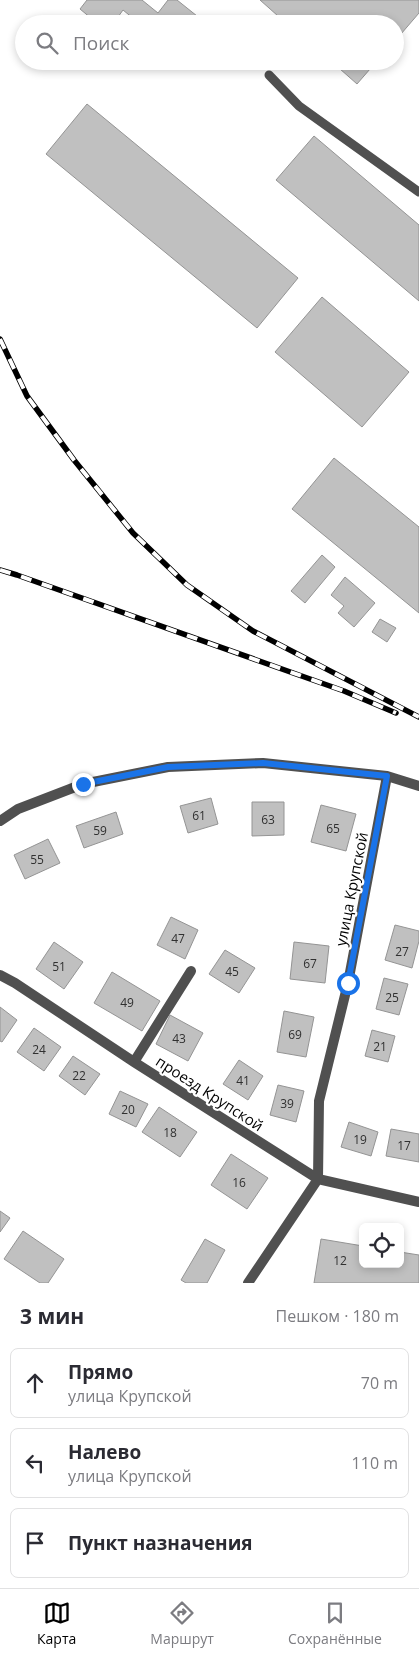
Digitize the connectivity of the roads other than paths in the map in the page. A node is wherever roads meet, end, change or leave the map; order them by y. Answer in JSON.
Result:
{"nodes":[{"id":1,"x":269,"y":76,"type":"dead end"},
{"id":2,"x":419,"y":192,"type":"edge"},
{"id":3,"x":387,"y":776,"type":"junction"},
{"id":4,"x":419,"y":786,"type":"edge"},
{"id":5,"x":0,"y":821,"type":"edge"},
{"id":6,"x":191,"y":971,"type":"dead end"},
{"id":7,"x":0,"y":975,"type":"edge"},
{"id":8,"x":134,"y":1062,"type":"junction"},
{"id":9,"x":318,"y":1179,"type":"junction"},
{"id":10,"x":419,"y":1202,"type":"edge"},
{"id":11,"x":248,"y":1283,"type":"edge"}],
"edges":[{"from":1,"to":2,"type":"lane"},
{"from":3,"to":4,"type":"street"},
{"from":3,"to":5,"type":"street"},
{"from":3,"to":9,"type":"street","name":"улица Крупской"},
{"from":6,"to":8,"type":"street"},
{"from":7,"to":8,"type":"street","name":"проезд Крупской"},
{"from":8,"to":9,"type":"street","name":"проезд Крупской"},
{"from":9,"to":10,"type":"street","name":"проезд Крупской"},
{"from":9,"to":11,"type":"street"}]}
